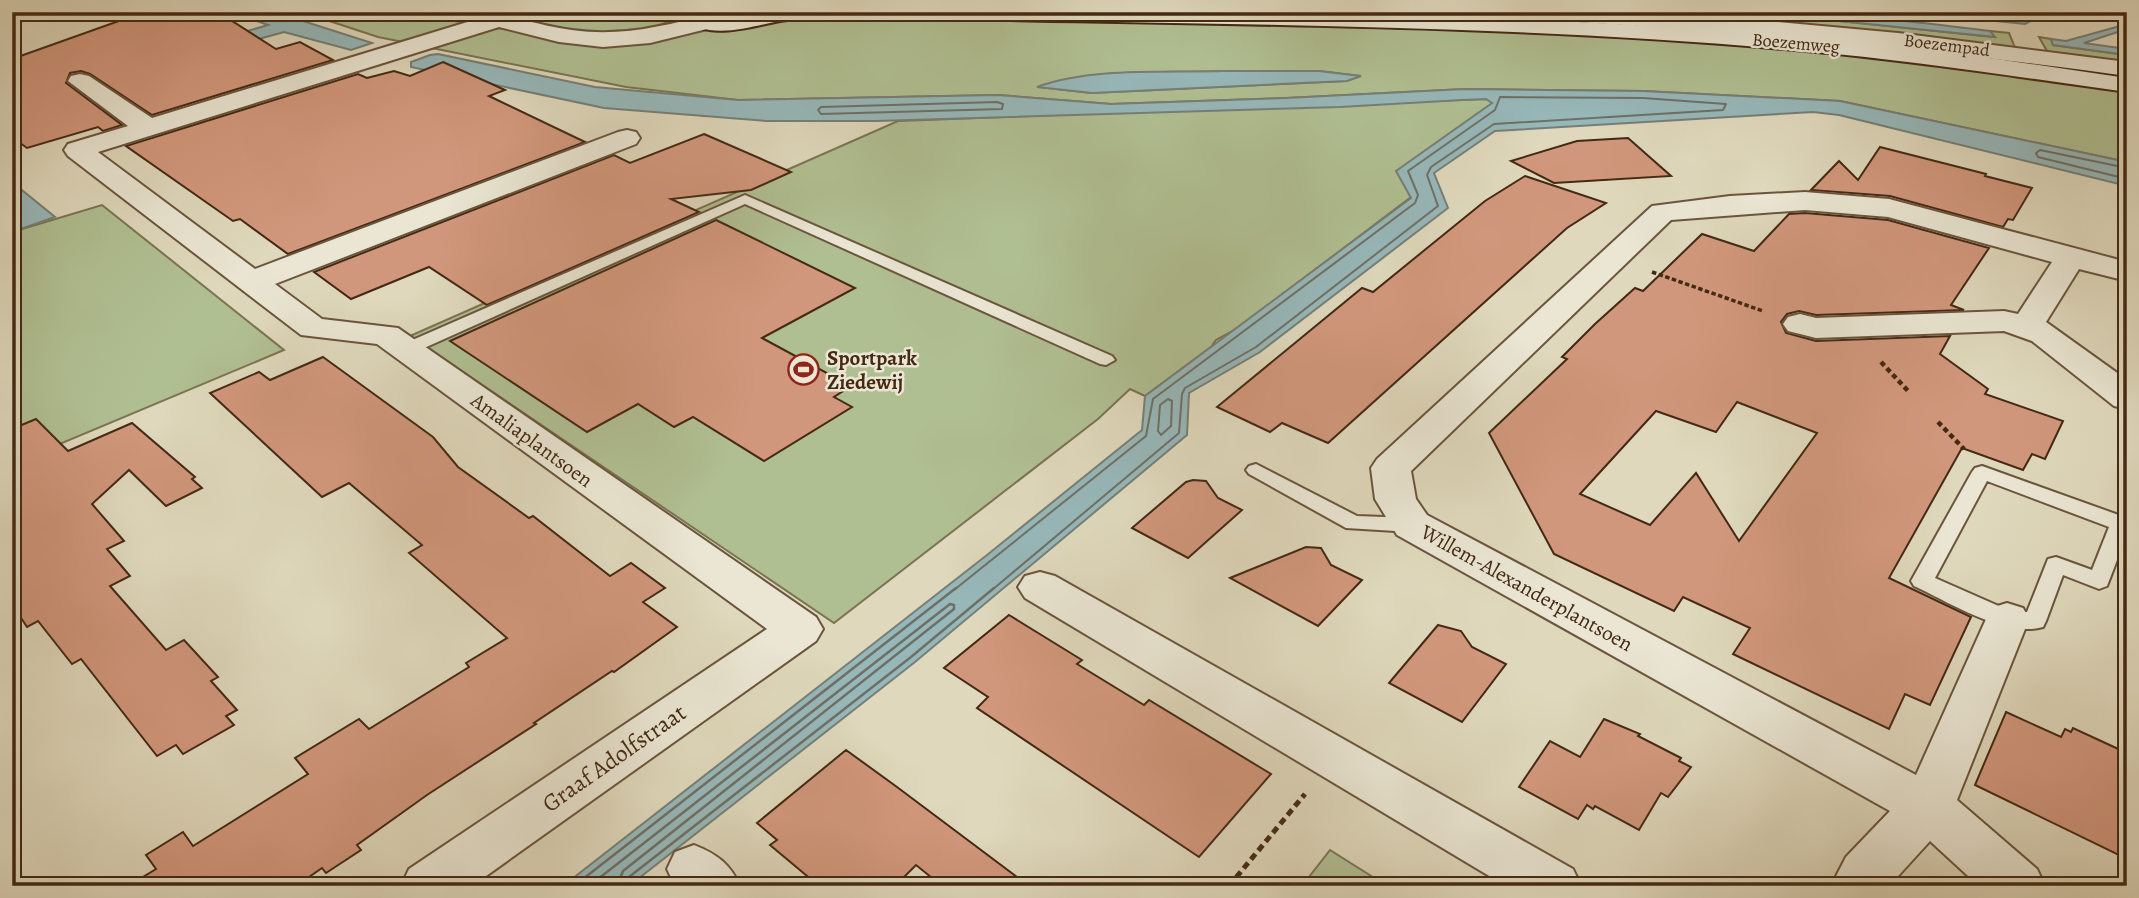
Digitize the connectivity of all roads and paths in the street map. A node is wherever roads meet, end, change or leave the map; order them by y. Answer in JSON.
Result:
{"nodes":[{"id":1,"x":467,"y":12,"type":"edge"},
{"id":2,"x":853,"y":12,"type":"edge"},
{"id":3,"x":959,"y":12,"type":"edge"},
{"id":4,"x":1514,"y":12,"type":"edge"},
{"id":5,"x":784,"y":13,"type":"edge"},
{"id":6,"x":699,"y":17,"type":"edge"},
{"id":7,"x":499,"y":20,"type":"junction"},
{"id":8,"x":2127,"y":69,"type":"edge"},
{"id":9,"x":80,"y":82,"type":"dead end"},
{"id":10,"x":2127,"y":85,"type":"edge"},
{"id":11,"x":148,"y":128,"type":"junction"},
{"id":12,"x":627,"y":138,"type":"dead end"},
{"id":13,"x":1612,"y":257,"type":"junction"},
{"id":14,"x":2071,"y":257,"type":"junction"},
{"id":15,"x":2127,"y":272,"type":"edge"},
{"id":16,"x":253,"y":281,"type":"junction"},
{"id":17,"x":1800,"y":324,"type":"joint"},
{"id":18,"x":2027,"y":326,"type":"junction"},
{"id":19,"x":407,"y":349,"type":"junction"},
{"id":20,"x":1106,"y":360,"type":"dead end"},
{"id":21,"x":2127,"y":398,"type":"edge"},
{"id":22,"x":1256,"y":470,"type":"dead end"},
{"id":23,"x":1412,"y":525,"type":"junction"},
{"id":24,"x":2123,"y":525,"type":"edge"},
{"id":25,"x":1040,"y":587,"type":"dead end"},
{"id":26,"x":2007,"y":620,"type":"junction"},
{"id":27,"x":800,"y":629,"type":"joint"},
{"id":28,"x":1335,"y":759,"type":"junction"},
{"id":29,"x":1928,"y":807,"type":"junction"},
{"id":30,"x":428,"y":886,"type":"edge"},
{"id":31,"x":1229,"y":886,"type":"edge"},
{"id":32,"x":1554,"y":886,"type":"edge"},
{"id":33,"x":1858,"y":886,"type":"edge"},
{"id":34,"x":2018,"y":886,"type":"edge"}],
"edges":[{"from":1,"to":7,"type":"street"},
{"from":2,"to":5,"type":"street"},
{"from":3,"to":10,"type":"street","name":"Boezemweg"},
{"from":4,"to":8,"type":"street","name":"Boezempad"},
{"from":5,"to":6,"type":"street"},
{"from":6,"to":7,"type":"street"},
{"from":7,"to":11,"type":"street","name":"Amaliaplantsoen"},
{"from":9,"to":11,"type":"street"},
{"from":11,"to":16,"type":"street","name":"Amaliaplantsoen"},
{"from":12,"to":16,"type":"street"},
{"from":13,"to":14,"type":"street","name":"Willem-Alexanderplantsoen"},
{"from":13,"to":17,"type":"path"},
{"from":13,"to":23,"type":"street","name":"Willem-Alexanderplantsoen"},
{"from":14,"to":15,"type":"street","name":"Willem-Alexanderplantsoen"},
{"from":14,"to":18,"type":"street"},
{"from":16,"to":19,"type":"street","name":"Amaliaplantsoen"},
{"from":17,"to":18,"type":"street"},
{"from":18,"to":21,"type":"street"},
{"from":19,"to":20,"type":"lane"},
{"from":19,"to":27,"type":"street","name":"Amaliaplantsoen"},
{"from":22,"to":23,"type":"lane"},
{"from":23,"to":29,"type":"street","name":"Willem-Alexanderplantsoen"},
{"from":24,"to":26,"type":"lane"},
{"from":24,"to":26,"type":"lane"},
{"from":25,"to":28,"type":"street"},
{"from":26,"to":29,"type":"street"},
{"from":27,"to":30,"type":"street","name":"Graaf Adolfstraat"},
{"from":28,"to":31,"type":"path"},
{"from":28,"to":32,"type":"street"},
{"from":29,"to":33,"type":"street"},
{"from":29,"to":34,"type":"street","name":"Willem-Alexanderplantsoen"}]}
